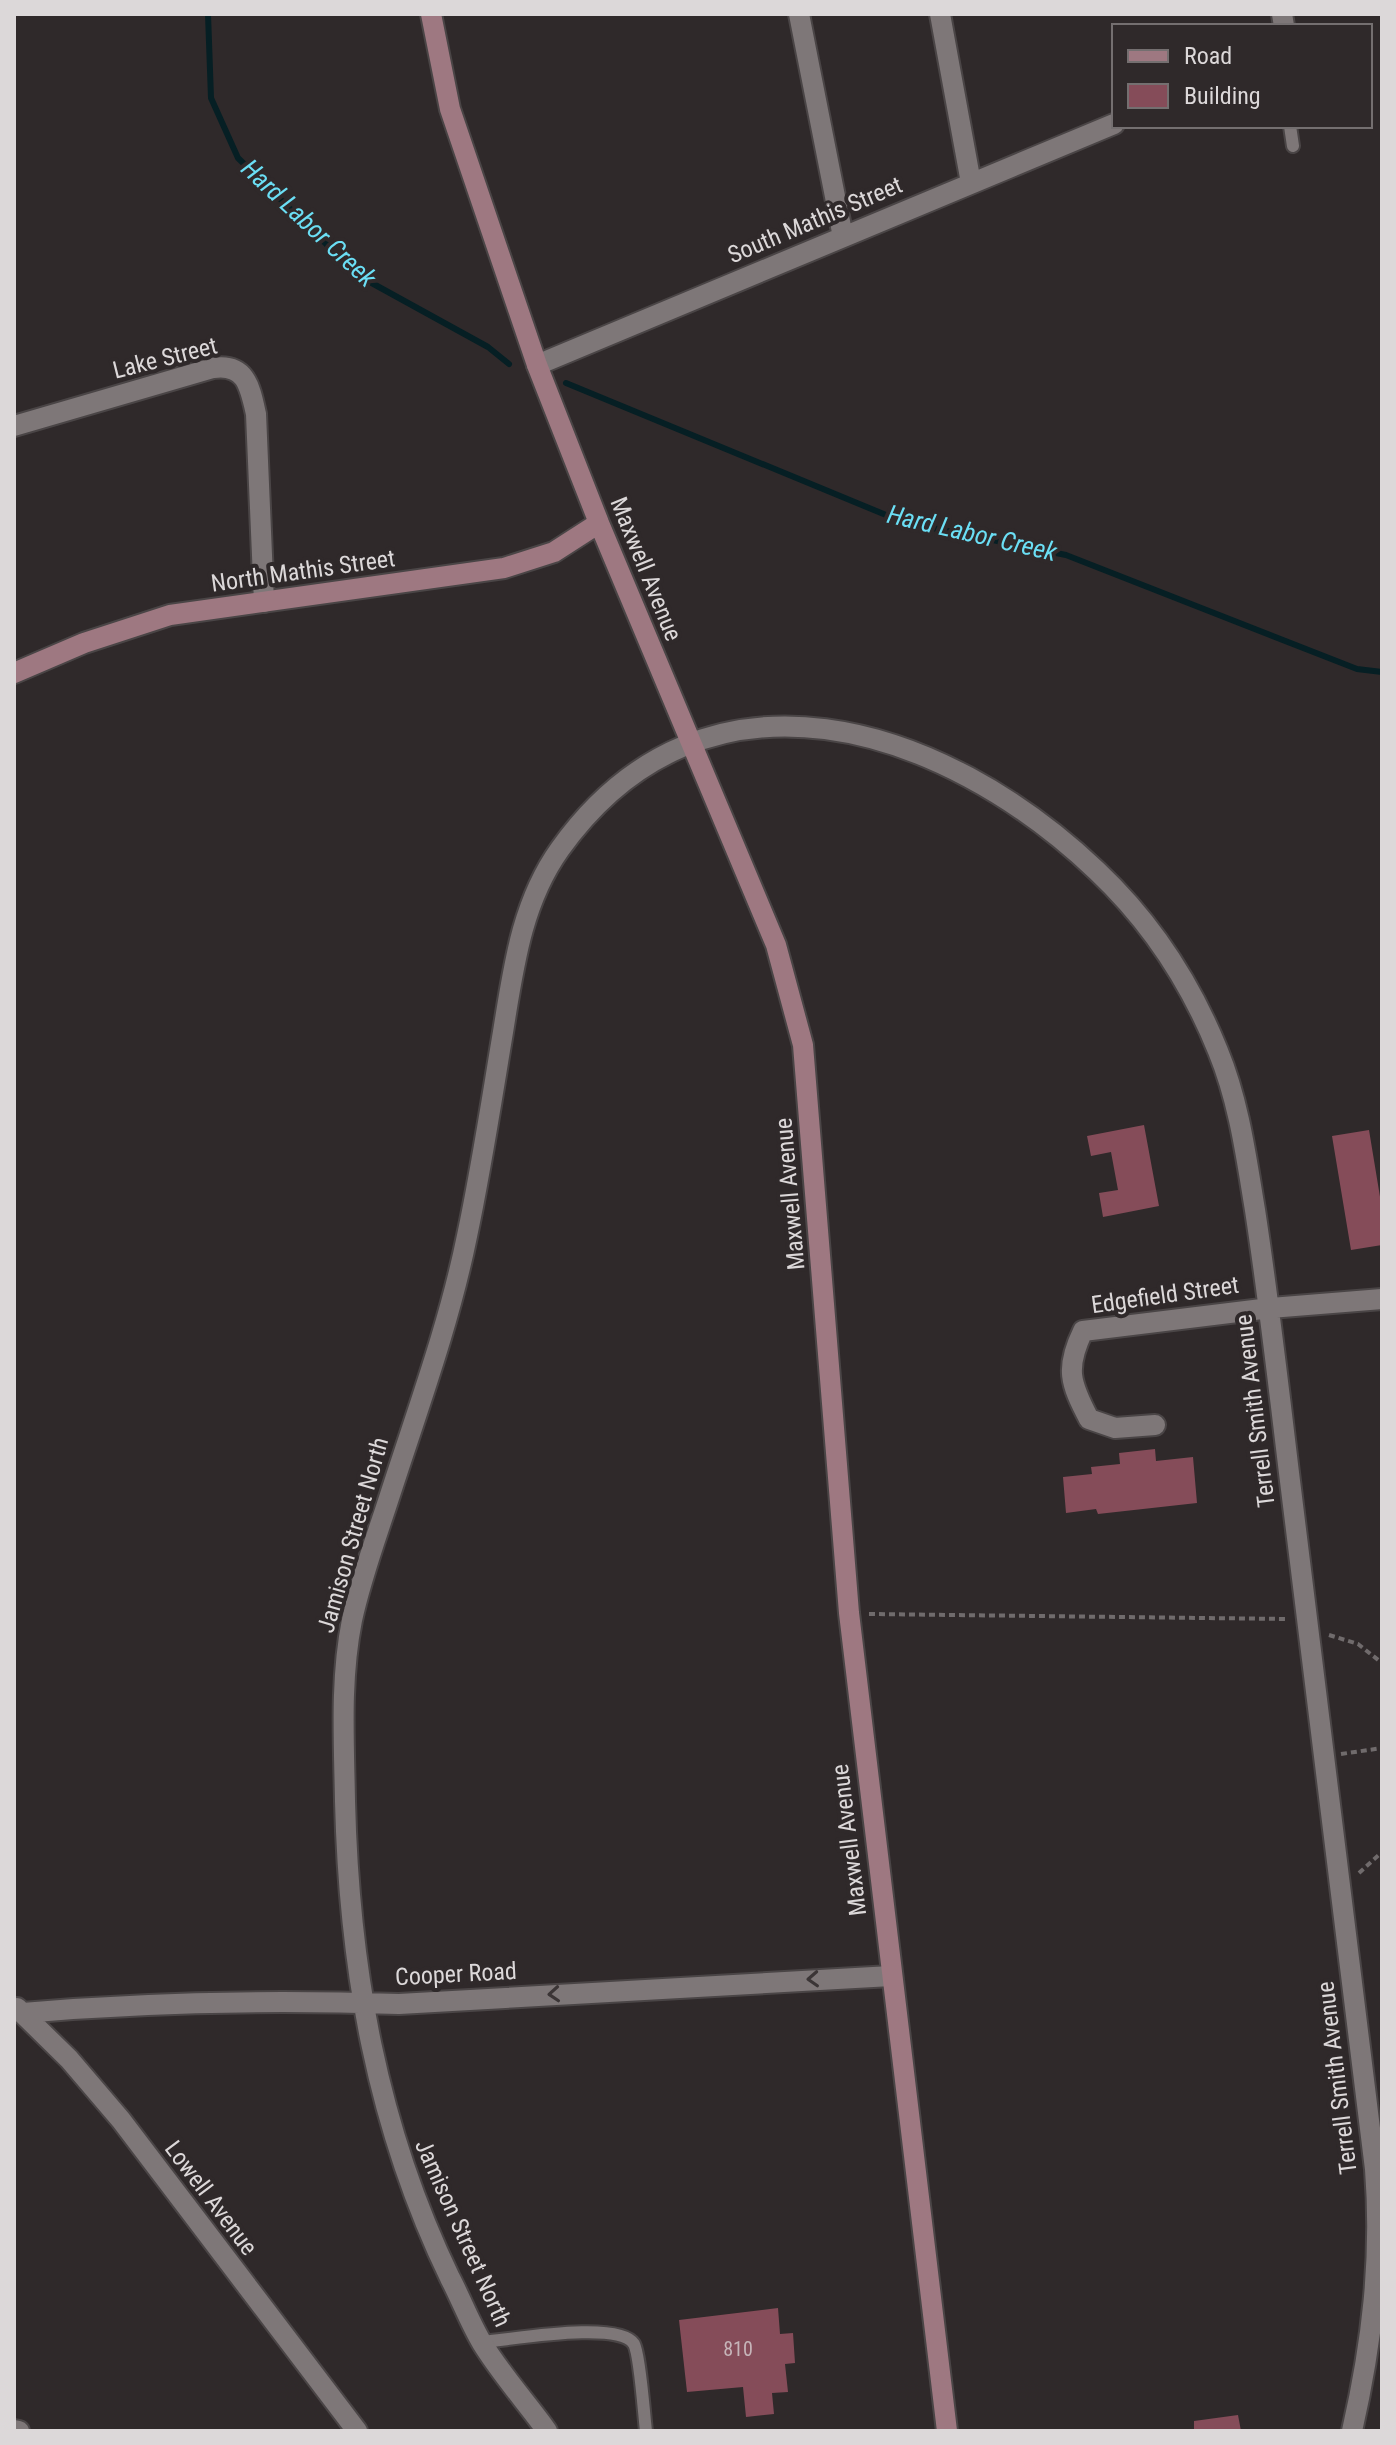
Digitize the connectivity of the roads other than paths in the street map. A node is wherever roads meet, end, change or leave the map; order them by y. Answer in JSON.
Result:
{"nodes":[{"id":1,"x":431,"y":14,"type":"edge"},
{"id":2,"x":799,"y":14,"type":"edge"},
{"id":3,"x":940,"y":14,"type":"edge"},
{"id":4,"x":1112,"y":125,"type":"edge"},
{"id":5,"x":1290,"y":128,"type":"edge"},
{"id":6,"x":1293,"y":146,"type":"dead end"},
{"id":7,"x":971,"y":183,"type":"junction"},
{"id":8,"x":843,"y":237,"type":"junction"},
{"id":9,"x":537,"y":365,"type":"junction"},
{"id":10,"x":14,"y":426,"type":"edge"},
{"id":11,"x":599,"y":523,"type":"junction"},
{"id":12,"x":264,"y":602,"type":"junction"},
{"id":13,"x":14,"y":673,"type":"edge"},
{"id":14,"x":689,"y":740,"type":"junction"},
{"id":15,"x":1382,"y":1299,"type":"edge"},
{"id":16,"x":1270,"y":1308,"type":"junction"},
{"id":17,"x":1155,"y":1425,"type":"dead end"},
{"id":18,"x":891,"y":1976,"type":"junction"},
{"id":19,"x":365,"y":2003,"type":"junction"},
{"id":20,"x":18,"y":2009,"type":"edge"},
{"id":21,"x":482,"y":2342,"type":"junction"},
{"id":22,"x":357,"y":2431,"type":"edge"},
{"id":23,"x":547,"y":2431,"type":"edge"},
{"id":24,"x":646,"y":2431,"type":"edge"},
{"id":25,"x":947,"y":2431,"type":"edge"},
{"id":26,"x":1352,"y":2431,"type":"edge"}],
"edges":[{"from":1,"to":9,"type":"main road","name":"Maxwell Avenue"},
{"from":2,"to":8,"type":"street"},
{"from":3,"to":7,"type":"street"},
{"from":4,"to":7,"type":"street","name":"South Mathis Street"},
{"from":5,"to":6,"type":"lane"},
{"from":7,"to":8,"type":"street","name":"South Mathis Street"},
{"from":8,"to":9,"type":"street","name":"South Mathis Street"},
{"from":9,"to":11,"type":"main road","name":"Maxwell Avenue"},
{"from":10,"to":12,"type":"street","name":"Lake Street"},
{"from":11,"to":12,"type":"main road","name":"North Mathis Street"},
{"from":11,"to":14,"type":"main road","name":"Maxwell Avenue"},
{"from":12,"to":13,"type":"main road","name":"North Mathis Street"},
{"from":14,"to":16,"type":"street","name":"Terrell Smith Avenue"},
{"from":14,"to":18,"type":"main road","name":"Maxwell Avenue"},
{"from":14,"to":19,"type":"street","name":"Jamison Street North"},
{"from":15,"to":16,"type":"street"},
{"from":16,"to":17,"type":"street","name":"Edgefield Street"},
{"from":16,"to":26,"type":"street","name":"Terrell Smith Avenue"},
{"from":18,"to":19,"type":"street","name":"Cooper Road","one_way":true},
{"from":18,"to":25,"type":"main road","name":"Maxwell Avenue"},
{"from":19,"to":20,"type":"street","name":"Cooper Road"},
{"from":19,"to":21,"type":"street","name":"Jamison Street North"},
{"from":20,"to":22,"type":"street","name":"Lowell Avenue"},
{"from":21,"to":23,"type":"street","name":"Jamison Street North"},
{"from":21,"to":24,"type":"lane"}]}
